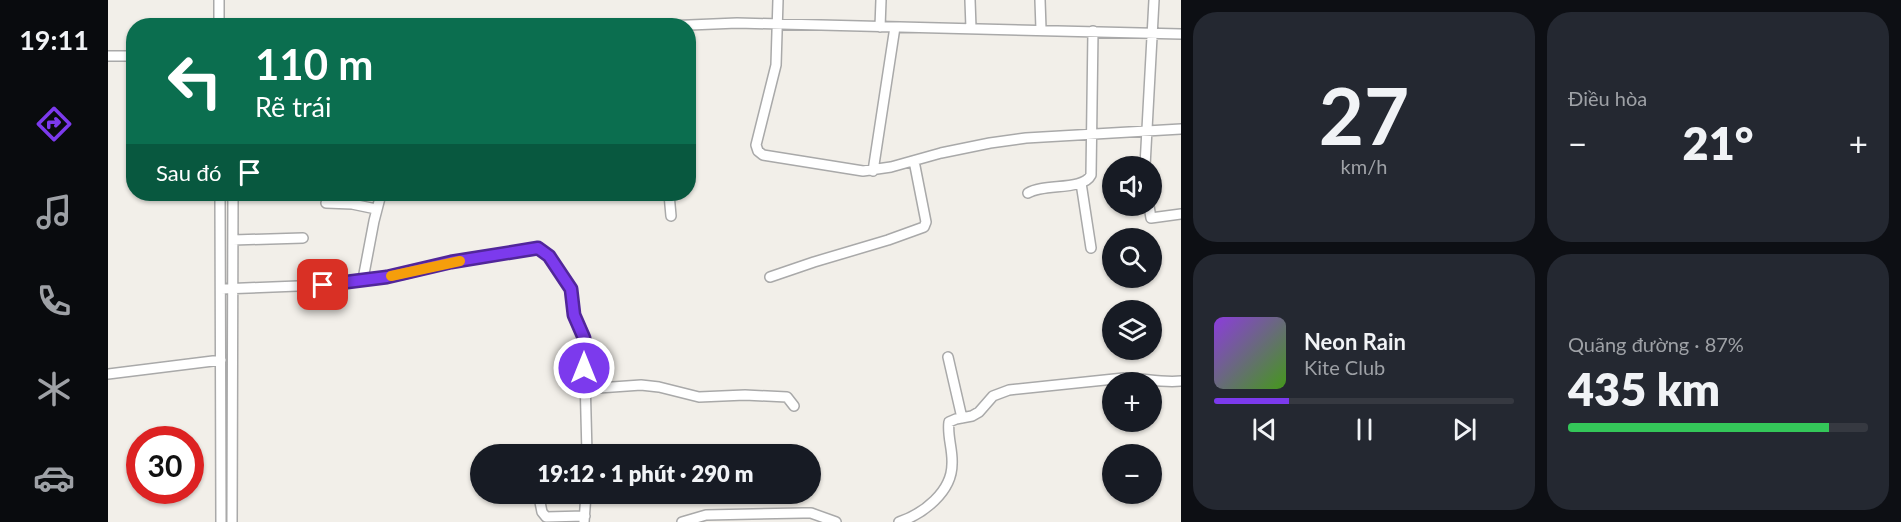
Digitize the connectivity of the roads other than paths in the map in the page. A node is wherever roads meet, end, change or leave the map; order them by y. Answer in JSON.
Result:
{"nodes":[{"id":1,"x":219,"y":0,"type":"edge"},
{"id":2,"x":778,"y":0,"type":"edge"},
{"id":3,"x":881,"y":0,"type":"edge"},
{"id":4,"x":970,"y":0,"type":"edge"},
{"id":5,"x":1040,"y":0,"type":"edge"},
{"id":6,"x":1154,"y":0,"type":"edge"},
{"id":7,"x":219,"y":18,"type":"edge"},
{"id":8,"x":696,"y":24,"type":"edge"},
{"id":9,"x":777,"y":24,"type":"junction"},
{"id":10,"x":880,"y":27,"type":"junction"},
{"id":11,"x":895,"y":27,"type":"junction"},
{"id":12,"x":971,"y":28,"type":"junction"},
{"id":13,"x":1041,"y":29,"type":"junction"},
{"id":14,"x":1093,"y":31,"type":"junction"},
{"id":15,"x":1151,"y":32,"type":"junction"},
{"id":16,"x":1181,"y":34,"type":"edge"},
{"id":17,"x":108,"y":56,"type":"edge"},
{"id":18,"x":126,"y":57,"type":"edge"},
{"id":19,"x":1181,"y":129,"type":"edge"},
{"id":20,"x":1148,"y":132,"type":"junction"},
{"id":21,"x":1092,"y":135,"type":"junction"},
{"id":22,"x":1146,"y":156,"type":"edge"},
{"id":23,"x":914,"y":161,"type":"junction"},
{"id":24,"x":873,"y":171,"type":"junction"},
{"id":25,"x":1081,"y":183,"type":"junction"},
{"id":26,"x":1028,"y":193,"type":"dead end"},
{"id":27,"x":221,"y":201,"type":"edge"},
{"id":28,"x":233,"y":201,"type":"edge"},
{"id":29,"x":379,"y":201,"type":"edge"},
{"id":30,"x":670,"y":201,"type":"edge"},
{"id":31,"x":326,"y":203,"type":"dead end"},
{"id":32,"x":376,"y":209,"type":"junction"},
{"id":33,"x":1181,"y":214,"type":"edge"},
{"id":34,"x":671,"y":216,"type":"dead end"},
{"id":35,"x":1152,"y":216,"type":"edge"},
{"id":36,"x":303,"y":238,"type":"dead end"},
{"id":37,"x":233,"y":240,"type":"junction"},
{"id":38,"x":1091,"y":248,"type":"dead end"},
{"id":39,"x":770,"y":278,"type":"dead end"},
{"id":40,"x":363,"y":279,"type":"junction"},
{"id":41,"x":227,"y":289,"type":"junction"},
{"id":42,"x":948,"y":357,"type":"dead end"},
{"id":43,"x":221,"y":360,"type":"junction"},
{"id":44,"x":108,"y":374,"type":"edge"},
{"id":45,"x":1181,"y":381,"type":"edge"},
{"id":46,"x":585,"y":389,"type":"junction"},
{"id":47,"x":794,"y":406,"type":"dead end"},
{"id":48,"x":962,"y":418,"type":"junction"},
{"id":49,"x":586,"y":444,"type":"edge"},
{"id":50,"x":540,"y":504,"type":"edge"},
{"id":51,"x":585,"y":504,"type":"edge"},
{"id":52,"x":584,"y":519,"type":"edge"},
{"id":53,"x":221,"y":522,"type":"edge"},
{"id":54,"x":232,"y":522,"type":"edge"},
{"id":55,"x":682,"y":522,"type":"edge"},
{"id":56,"x":836,"y":522,"type":"edge"},
{"id":57,"x":899,"y":522,"type":"edge"}],
"edges":[{"from":1,"to":7,"type":"street"},
{"from":2,"to":9,"type":"street"},
{"from":3,"to":10,"type":"street"},
{"from":4,"to":12,"type":"street"},
{"from":5,"to":13,"type":"street"},
{"from":6,"to":15,"type":"street"},
{"from":8,"to":9,"type":"street"},
{"from":9,"to":10,"type":"street"},
{"from":9,"to":24,"type":"street"},
{"from":10,"to":11,"type":"street"},
{"from":11,"to":12,"type":"street"},
{"from":11,"to":24,"type":"street"},
{"from":12,"to":13,"type":"street"},
{"from":13,"to":14,"type":"street"},
{"from":14,"to":15,"type":"street"},
{"from":14,"to":21,"type":"street"},
{"from":15,"to":16,"type":"street"},
{"from":15,"to":20,"type":"street"},
{"from":17,"to":18,"type":"street"},
{"from":19,"to":20,"type":"street"},
{"from":20,"to":21,"type":"street"},
{"from":20,"to":22,"type":"street"},
{"from":21,"to":23,"type":"street"},
{"from":21,"to":25,"type":"street"},
{"from":23,"to":24,"type":"street"},
{"from":23,"to":39,"type":"street"},
{"from":25,"to":26,"type":"street"},
{"from":25,"to":38,"type":"street"},
{"from":27,"to":41,"type":"street"},
{"from":28,"to":37,"type":"street"},
{"from":29,"to":32,"type":"street"},
{"from":30,"to":34,"type":"street"},
{"from":31,"to":32,"type":"street"},
{"from":32,"to":40,"type":"street"},
{"from":33,"to":35,"type":"street"},
{"from":36,"to":37,"type":"street"},
{"from":37,"to":41,"type":"street"},
{"from":40,"to":41,"type":"street"},
{"from":40,"to":46,"type":"street"},
{"from":41,"to":43,"type":"street"},
{"from":41,"to":54,"type":"street"},
{"from":42,"to":48,"type":"street"},
{"from":43,"to":44,"type":"street"},
{"from":43,"to":53,"type":"street"},
{"from":45,"to":48,"type":"street"},
{"from":46,"to":47,"type":"street"},
{"from":46,"to":49,"type":"street"},
{"from":48,"to":57,"type":"street"},
{"from":50,"to":52,"type":"street"},
{"from":51,"to":52,"type":"street"},
{"from":55,"to":56,"type":"street"}]}
